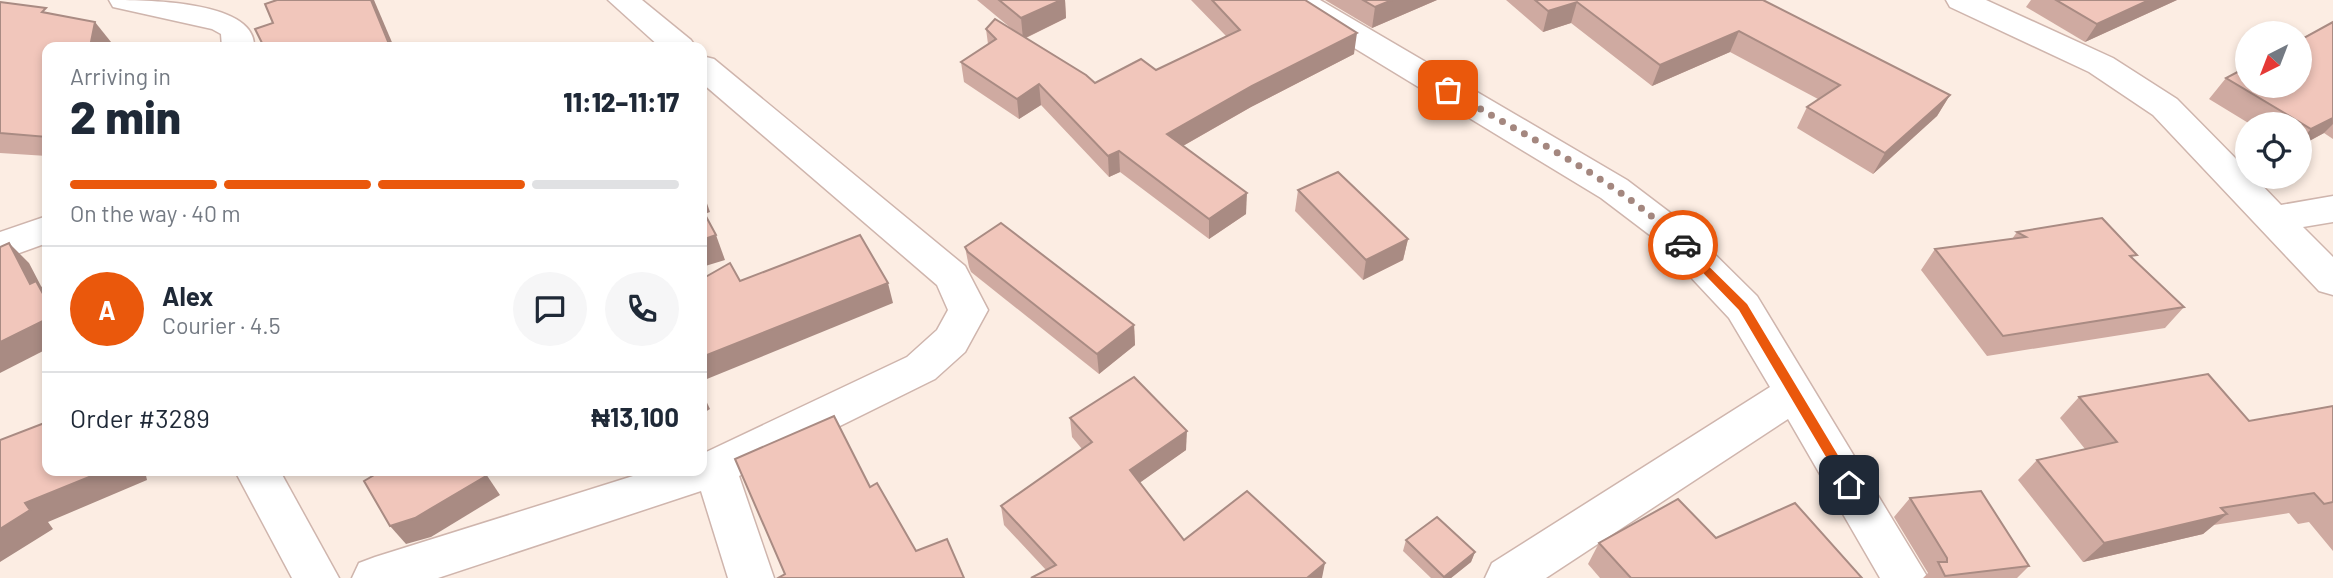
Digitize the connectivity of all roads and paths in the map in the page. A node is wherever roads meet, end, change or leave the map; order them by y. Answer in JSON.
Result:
{"nodes":[{"id":1,"x":124,"y":0,"type":"edge"},
{"id":2,"x":624,"y":0,"type":"edge"},
{"id":3,"x":1298,"y":0,"type":"edge"},
{"id":4,"x":1961,"y":0,"type":"edge"},
{"id":5,"x":239,"y":42,"type":"edge"},
{"id":6,"x":674,"y":42,"type":"edge"},
{"id":7,"x":707,"y":70,"type":"edge"},
{"id":8,"x":2333,"y":209,"type":"edge"},
{"id":9,"x":2273,"y":219,"type":"junction"},
{"id":10,"x":42,"y":231,"type":"edge"},
{"id":11,"x":0,"y":246,"type":"edge"},
{"id":12,"x":2333,"y":281,"type":"edge"},
{"id":13,"x":1794,"y":393,"type":"junction"},
{"id":14,"x":715,"y":468,"type":"junction"},
{"id":15,"x":707,"y":471,"type":"edge"},
{"id":16,"x":260,"y":476,"type":"edge"},
{"id":17,"x":690,"y":476,"type":"edge"},
{"id":18,"x":316,"y":578,"type":"edge"},
{"id":19,"x":375,"y":578,"type":"edge"},
{"id":20,"x":751,"y":578,"type":"edge"},
{"id":21,"x":1508,"y":578,"type":"edge"},
{"id":22,"x":1905,"y":578,"type":"edge"}],
"edges":[{"from":1,"to":5,"type":"street"},
{"from":2,"to":6,"type":"street"},
{"from":3,"to":13,"type":"street"},
{"from":4,"to":9,"type":"street"},
{"from":7,"to":14,"type":"street"},
{"from":8,"to":9,"type":"street"},
{"from":9,"to":12,"type":"street"},
{"from":10,"to":11,"type":"street"},
{"from":13,"to":21,"type":"street"},
{"from":13,"to":22,"type":"street"},
{"from":14,"to":15,"type":"street"},
{"from":14,"to":20,"type":"street"},
{"from":16,"to":18,"type":"street"},
{"from":17,"to":19,"type":"street"}]}
